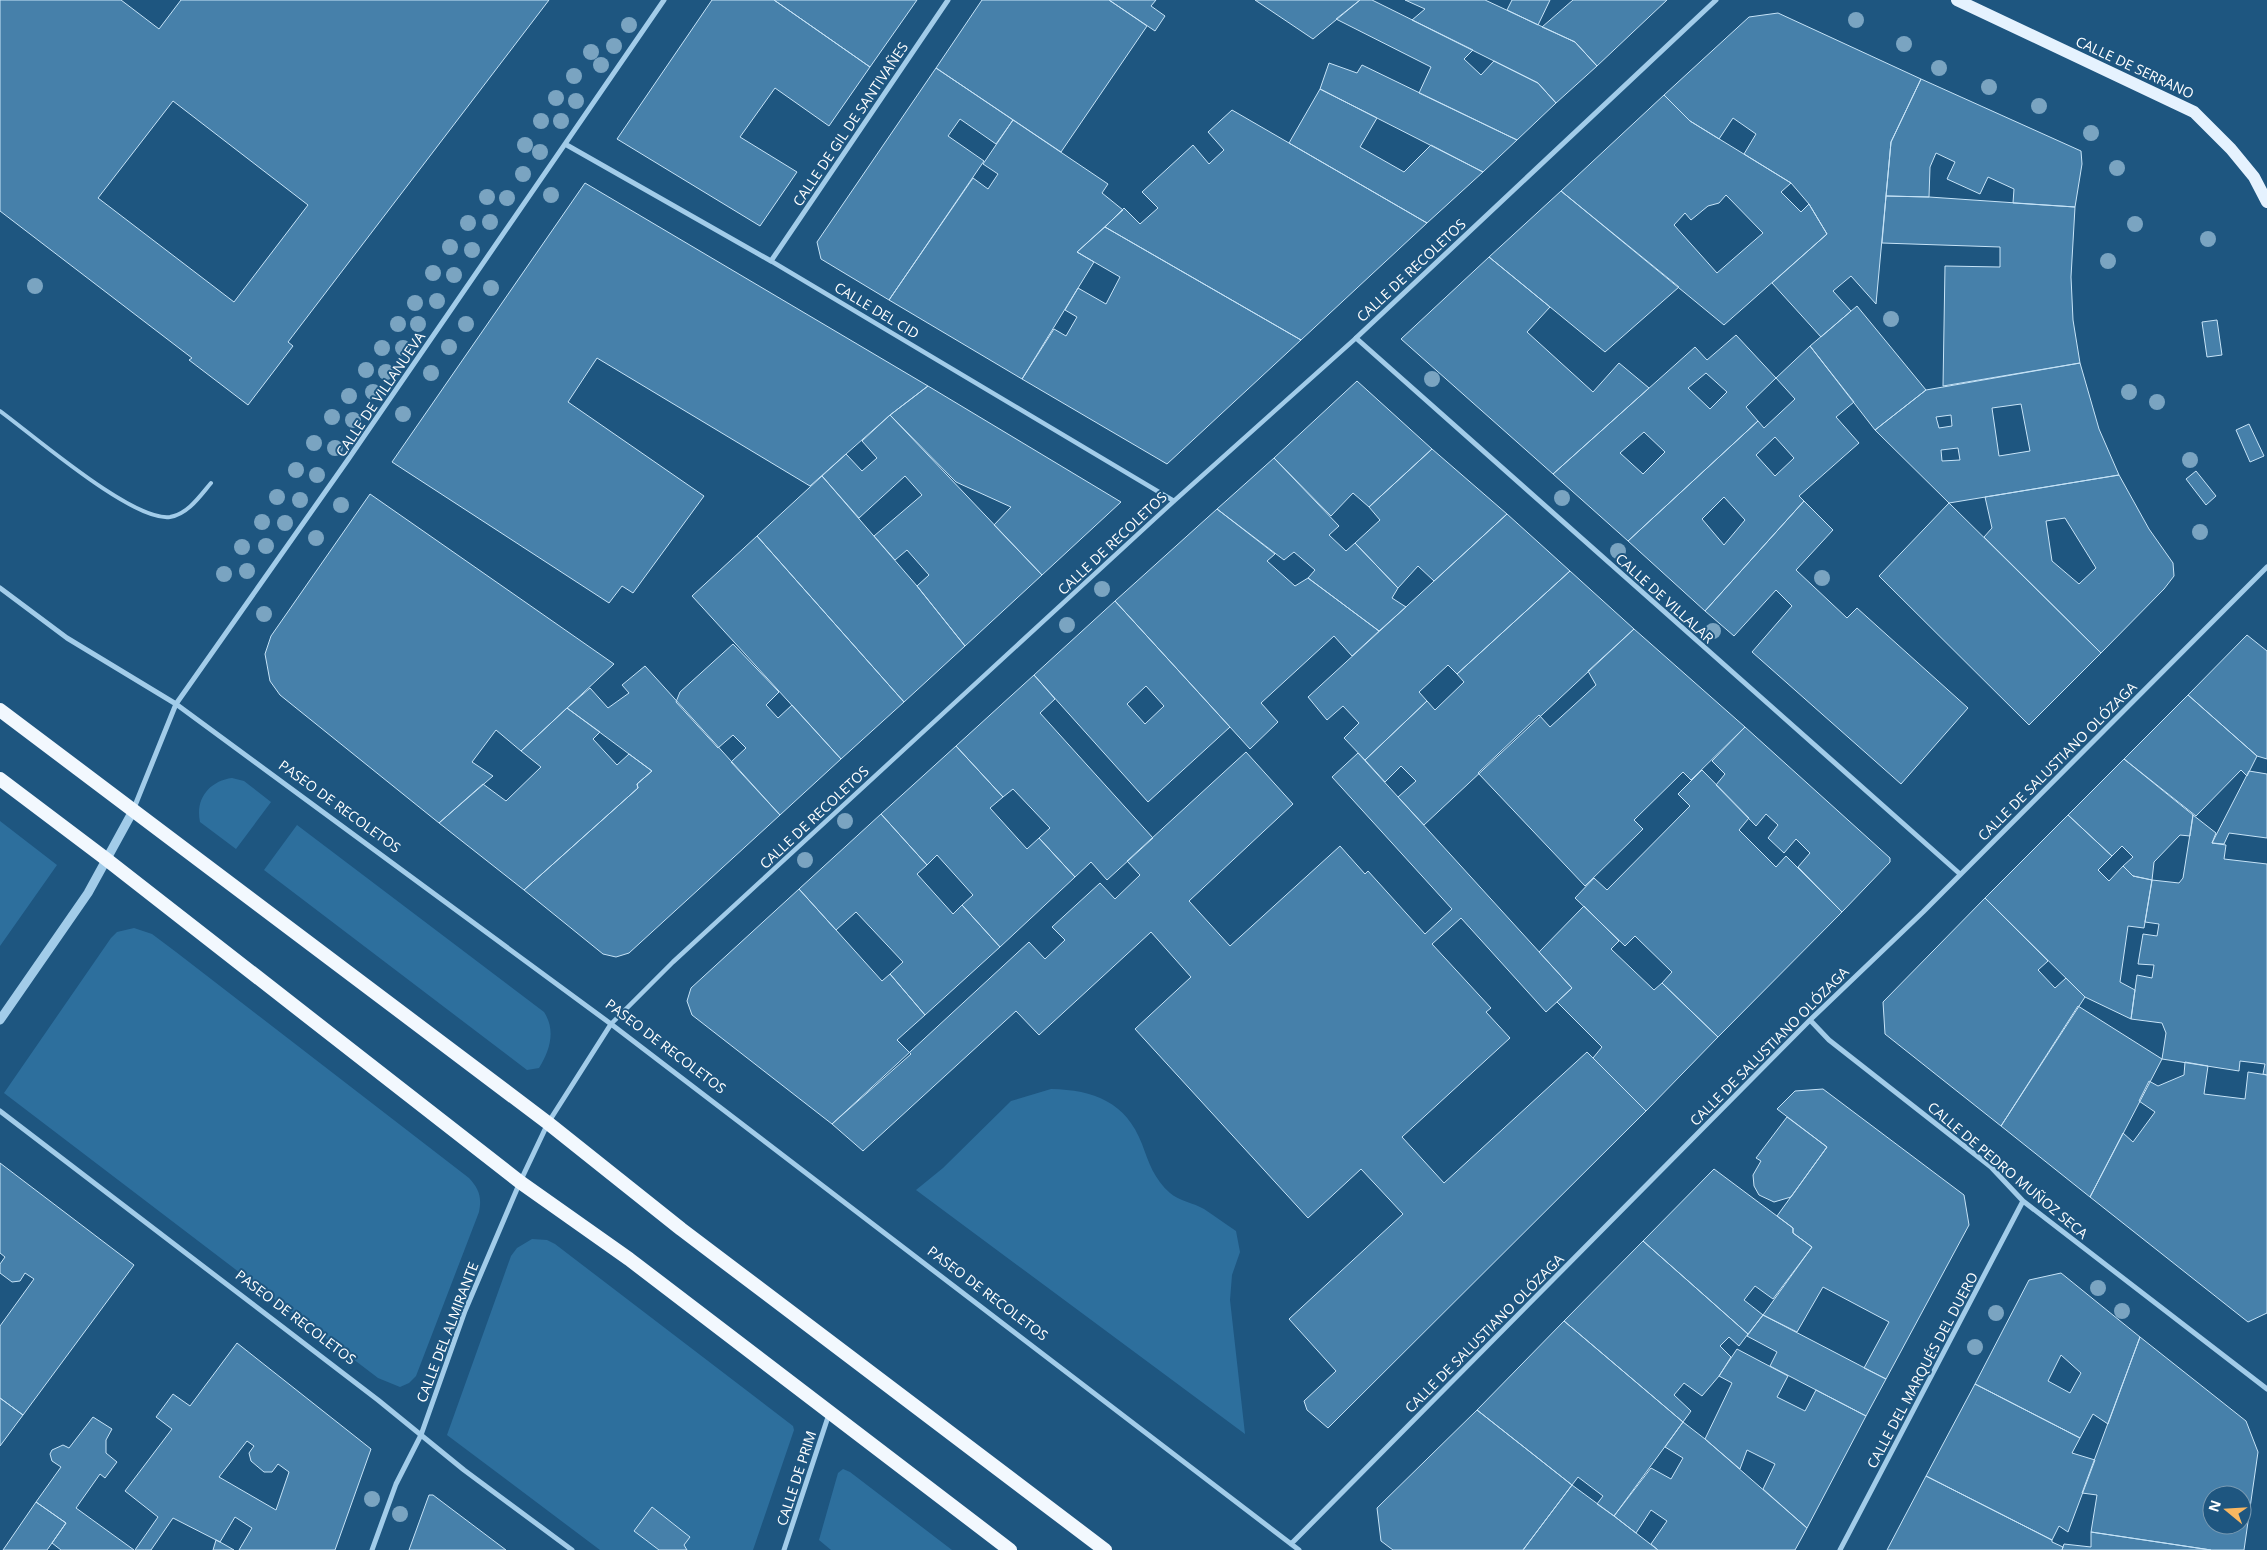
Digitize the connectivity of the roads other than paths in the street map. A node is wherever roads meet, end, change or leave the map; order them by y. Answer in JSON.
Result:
{"nodes":[{"id":1,"x":664,"y":0,"type":"edge"},
{"id":2,"x":948,"y":0,"type":"edge"},
{"id":3,"x":1716,"y":0,"type":"edge"},
{"id":4,"x":1957,"y":0,"type":"edge"},
{"id":5,"x":565,"y":144,"type":"junction"},
{"id":6,"x":2267,"y":202,"type":"edge"},
{"id":7,"x":771,"y":261,"type":"junction"},
{"id":8,"x":1356,"y":338,"type":"junction"},
{"id":9,"x":0,"y":411,"type":"edge"},
{"id":10,"x":211,"y":483,"type":"dead end"},
{"id":11,"x":1174,"y":501,"type":"junction"},
{"id":12,"x":2267,"y":567,"type":"edge"},
{"id":13,"x":0,"y":588,"type":"edge"},
{"id":14,"x":176,"y":704,"type":"junction"},
{"id":15,"x":0,"y":710,"type":"edge"},
{"id":16,"x":0,"y":779,"type":"edge"},
{"id":17,"x":133,"y":810,"type":"junction"},
{"id":18,"x":106,"y":859,"type":"junction"},
{"id":19,"x":1960,"y":874,"type":"junction"},
{"id":20,"x":0,"y":1020,"type":"edge"},
{"id":21,"x":1810,"y":1020,"type":"junction"},
{"id":22,"x":611,"y":1024,"type":"junction"},
{"id":23,"x":0,"y":1111,"type":"edge"},
{"id":24,"x":548,"y":1123,"type":"junction"},
{"id":25,"x":520,"y":1182,"type":"junction"},
{"id":26,"x":2023,"y":1201,"type":"junction"},
{"id":27,"x":2267,"y":1388,"type":"edge"},
{"id":28,"x":829,"y":1414,"type":"junction"},
{"id":29,"x":421,"y":1435,"type":"junction"},
{"id":30,"x":1291,"y":1544,"type":"junction"},
{"id":31,"x":372,"y":1550,"type":"edge"},
{"id":32,"x":572,"y":1550,"type":"edge"},
{"id":33,"x":784,"y":1550,"type":"edge"},
{"id":34,"x":1010,"y":1550,"type":"edge"},
{"id":35,"x":1105,"y":1550,"type":"edge"},
{"id":36,"x":1299,"y":1550,"type":"edge"},
{"id":37,"x":1840,"y":1550,"type":"edge"}],
"edges":[{"from":1,"to":5,"type":"street","name":"CALLE DE VILLANUEVA"},
{"from":2,"to":7,"type":"street","name":"CALLE DE GIL DE SANTIVAÑES"},
{"from":3,"to":8,"type":"street","name":"CALLE DE RECOLETOS"},
{"from":4,"to":6,"type":"main road","name":"CALLE DE SERRANO"},
{"from":5,"to":7,"type":"street","name":"CALLE DEL CID"},
{"from":5,"to":14,"type":"street","name":"CALLE DE VILLANUEVA"},
{"from":7,"to":11,"type":"street","name":"CALLE DEL CID"},
{"from":8,"to":11,"type":"street","name":"CALLE DE RECOLETOS"},
{"from":8,"to":19,"type":"street","name":"CALLE DE VILLALAR"},
{"from":9,"to":10,"type":"lane"},
{"from":11,"to":22,"type":"street","name":"CALLE DE RECOLETOS"},
{"from":12,"to":19,"type":"street","name":"CALLE DE SALUSTIANO OLÓZAGA"},
{"from":13,"to":14,"type":"street","name":"PASEO DE RECOLETOS"},
{"from":14,"to":17,"type":"street","name":"CALLE DE VILLANUEVA"},
{"from":14,"to":22,"type":"street","name":"PASEO DE RECOLETOS"},
{"from":15,"to":17,"type":"highway"},
{"from":16,"to":18,"type":"highway"},
{"from":17,"to":18,"type":"street"},
{"from":17,"to":24,"type":"highway"},
{"from":18,"to":20,"type":"street"},
{"from":18,"to":25,"type":"highway"},
{"from":19,"to":21,"type":"street","name":"CALLE DE SALUSTIANO OLÓZAGA"},
{"from":21,"to":26,"type":"street","name":"CALLE DE PEDRO MUÑOZ SECA"},
{"from":21,"to":30,"type":"street","name":"CALLE DE SALUSTIANO OLÓZAGA"},
{"from":22,"to":24,"type":"street","name":"CALLE DE RECOLETOS"},
{"from":22,"to":30,"type":"street","name":"PASEO DE RECOLETOS"},
{"from":23,"to":29,"type":"street","name":"PASEO DE RECOLETOS"},
{"from":24,"to":25,"type":"street","name":"CALLE DEL ALMIRANTE"},
{"from":24,"to":35,"type":"highway"},
{"from":25,"to":28,"type":"highway"},
{"from":25,"to":29,"type":"street","name":"CALLE DEL ALMIRANTE"},
{"from":26,"to":27,"type":"street","name":"CALLE DE PEDRO MUÑOZ SECA"},
{"from":26,"to":37,"type":"street","name":"CALLE DEL MARQUÉS DEL DUERO"},
{"from":28,"to":33,"type":"street","name":"CALLE DE PRIM"},
{"from":28,"to":34,"type":"highway"},
{"from":29,"to":31,"type":"street","name":"CALLE DEL ALMIRANTE"},
{"from":29,"to":32,"type":"street","name":"PASEO DE RECOLETOS"},
{"from":30,"to":36,"type":"street","name":"PASEO DE RECOLETOS"}]}
